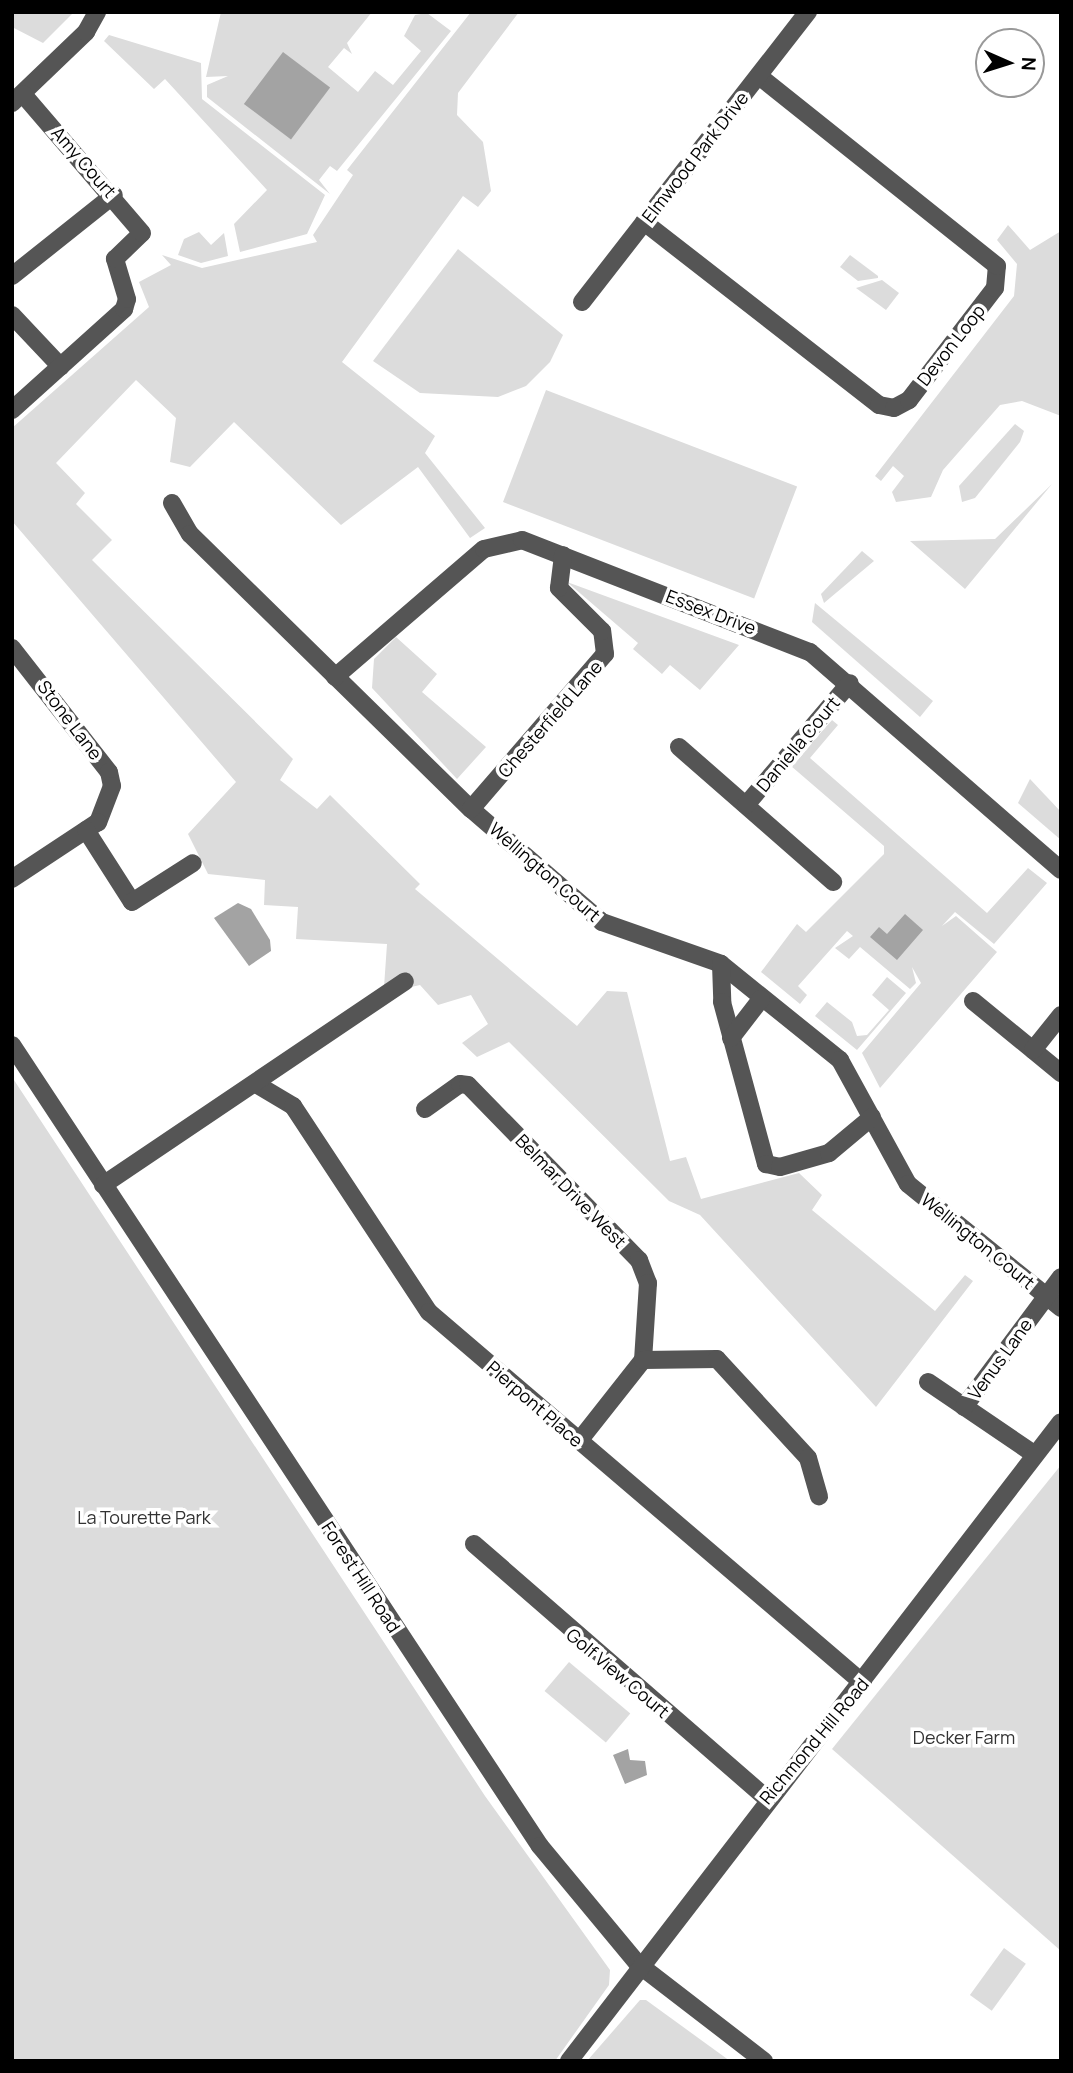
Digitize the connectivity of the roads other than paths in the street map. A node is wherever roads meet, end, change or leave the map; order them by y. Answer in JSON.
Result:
{"nodes":[{"id":1,"x":97,"y":12,"type":"edge"},
{"id":2,"x":805,"y":14,"type":"edge"},
{"id":3,"x":759,"y":76,"type":"junction"},
{"id":4,"x":18,"y":98,"type":"edge"},
{"id":5,"x":114,"y":195,"type":"junction"},
{"id":6,"x":643,"y":222,"type":"junction"},
{"id":7,"x":12,"y":276,"type":"edge"},
{"id":8,"x":582,"y":302,"type":"dead end"},
{"id":9,"x":12,"y":315,"type":"edge"},
{"id":10,"x":61,"y":367,"type":"junction"},
{"id":11,"x":12,"y":410,"type":"edge"},
{"id":12,"x":172,"y":503,"type":"dead end"},
{"id":13,"x":563,"y":555,"type":"junction"},
{"id":14,"x":12,"y":648,"type":"edge"},
{"id":15,"x":335,"y":677,"type":"junction"},
{"id":16,"x":850,"y":683,"type":"junction"},
{"id":17,"x":679,"y":747,"type":"dead end"},
{"id":18,"x":746,"y":806,"type":"junction"},
{"id":19,"x":471,"y":809,"type":"junction"},
{"id":20,"x":86,"y":831,"type":"junction"},
{"id":21,"x":193,"y":863,"type":"dead end"},
{"id":22,"x":1061,"y":870,"type":"edge"},
{"id":23,"x":12,"y":879,"type":"edge"},
{"id":24,"x":833,"y":882,"type":"dead end"},
{"id":25,"x":720,"y":964,"type":"junction"},
{"id":26,"x":405,"y":981,"type":"dead end"},
{"id":27,"x":761,"y":999,"type":"junction"},
{"id":28,"x":973,"y":1001,"type":"dead end"},
{"id":29,"x":1061,"y":1015,"type":"edge"},
{"id":30,"x":731,"y":1038,"type":"junction"},
{"id":31,"x":12,"y":1045,"type":"edge"},
{"id":32,"x":1033,"y":1050,"type":"junction"},
{"id":33,"x":1061,"y":1073,"type":"edge"},
{"id":34,"x":256,"y":1084,"type":"junction"},
{"id":35,"x":425,"y":1109,"type":"dead end"},
{"id":36,"x":872,"y":1117,"type":"junction"},
{"id":37,"x":103,"y":1185,"type":"junction"},
{"id":38,"x":1061,"y":1277,"type":"edge"},
{"id":39,"x":1046,"y":1295,"type":"junction"},
{"id":40,"x":1061,"y":1308,"type":"edge"},
{"id":41,"x":643,"y":1360,"type":"junction"},
{"id":42,"x":928,"y":1382,"type":"dead end"},
{"id":43,"x":964,"y":1407,"type":"junction"},
{"id":44,"x":1061,"y":1422,"type":"edge"},
{"id":45,"x":579,"y":1441,"type":"junction"},
{"id":46,"x":1034,"y":1454,"type":"junction"},
{"id":47,"x":819,"y":1496,"type":"dead end"},
{"id":48,"x":474,"y":1544,"type":"dead end"},
{"id":49,"x":863,"y":1683,"type":"junction"},
{"id":50,"x":766,"y":1798,"type":"junction"},
{"id":51,"x":638,"y":1964,"type":"junction"},
{"id":52,"x":569,"y":2061,"type":"edge"},
{"id":53,"x":764,"y":2061,"type":"edge"}],
"edges":[{"from":1,"to":4,"type":"street"},
{"from":2,"to":3,"type":"street","name":"Elmwood Park Drive"},
{"from":3,"to":6,"type":"street","name":"Elmwood Park Drive"},
{"from":3,"to":6,"type":"street","name":"Devon Loop"},
{"from":4,"to":5,"type":"street","name":"Amy Court"},
{"from":5,"to":7,"type":"street"},
{"from":5,"to":10,"type":"street","name":"Amy Court"},
{"from":6,"to":8,"type":"street","name":"Elmwood Park Drive"},
{"from":9,"to":10,"type":"street"},
{"from":10,"to":11,"type":"street"},
{"from":12,"to":15,"type":"street","name":"Wellington Court"},
{"from":13,"to":15,"type":"street","name":"Essex Drive"},
{"from":13,"to":16,"type":"street","name":"Essex Drive"},
{"from":13,"to":19,"type":"street","name":"Chesterfield Lane"},
{"from":14,"to":20,"type":"street","name":"Stone Lane"},
{"from":15,"to":19,"type":"street","name":"Wellington Court"},
{"from":16,"to":18,"type":"street","name":"Daniella Court"},
{"from":16,"to":22,"type":"street","name":"Essex Drive"},
{"from":17,"to":18,"type":"street","name":"Daniella Court"},
{"from":18,"to":24,"type":"street","name":"Daniella Court"},
{"from":19,"to":25,"type":"street","name":"Wellington Court"},
{"from":20,"to":21,"type":"street"},
{"from":20,"to":23,"type":"street","name":"Stone Lane"},
{"from":25,"to":27,"type":"street","name":"Wellington Court"},
{"from":25,"to":30,"type":"street"},
{"from":26,"to":34,"type":"street"},
{"from":27,"to":30,"type":"street"},
{"from":27,"to":36,"type":"street","name":"Wellington Court"},
{"from":28,"to":32,"type":"street"},
{"from":29,"to":32,"type":"street"},
{"from":30,"to":36,"type":"street"},
{"from":31,"to":37,"type":"street","name":"Forest Hill Road"},
{"from":32,"to":33,"type":"street"},
{"from":34,"to":37,"type":"street"},
{"from":34,"to":45,"type":"street","name":"Pierpont Place"},
{"from":35,"to":41,"type":"street","name":"Belmar Drive West"},
{"from":36,"to":39,"type":"street","name":"Wellington Court"},
{"from":37,"to":51,"type":"street","name":"Forest Hill Road"},
{"from":38,"to":39,"type":"street","name":"Venus Lane"},
{"from":39,"to":40,"type":"street","name":"Wellington Court"},
{"from":39,"to":43,"type":"street","name":"Venus Lane"},
{"from":41,"to":45,"type":"street"},
{"from":41,"to":47,"type":"street"},
{"from":42,"to":43,"type":"street","name":"Venus Lane"},
{"from":43,"to":46,"type":"street","name":"Venus Lane"},
{"from":44,"to":46,"type":"street","name":"Richmond Hill Road"},
{"from":45,"to":49,"type":"street","name":"Pierpont Place"},
{"from":46,"to":49,"type":"street","name":"Richmond Hill Road"},
{"from":48,"to":50,"type":"street","name":"Golf View Court"},
{"from":49,"to":50,"type":"street","name":"Richmond Hill Road"},
{"from":50,"to":51,"type":"street","name":"Richmond Hill Road"},
{"from":51,"to":52,"type":"street","name":"Richmond Hill Road"},
{"from":51,"to":53,"type":"street","name":"Forest Hill Road"}]}
